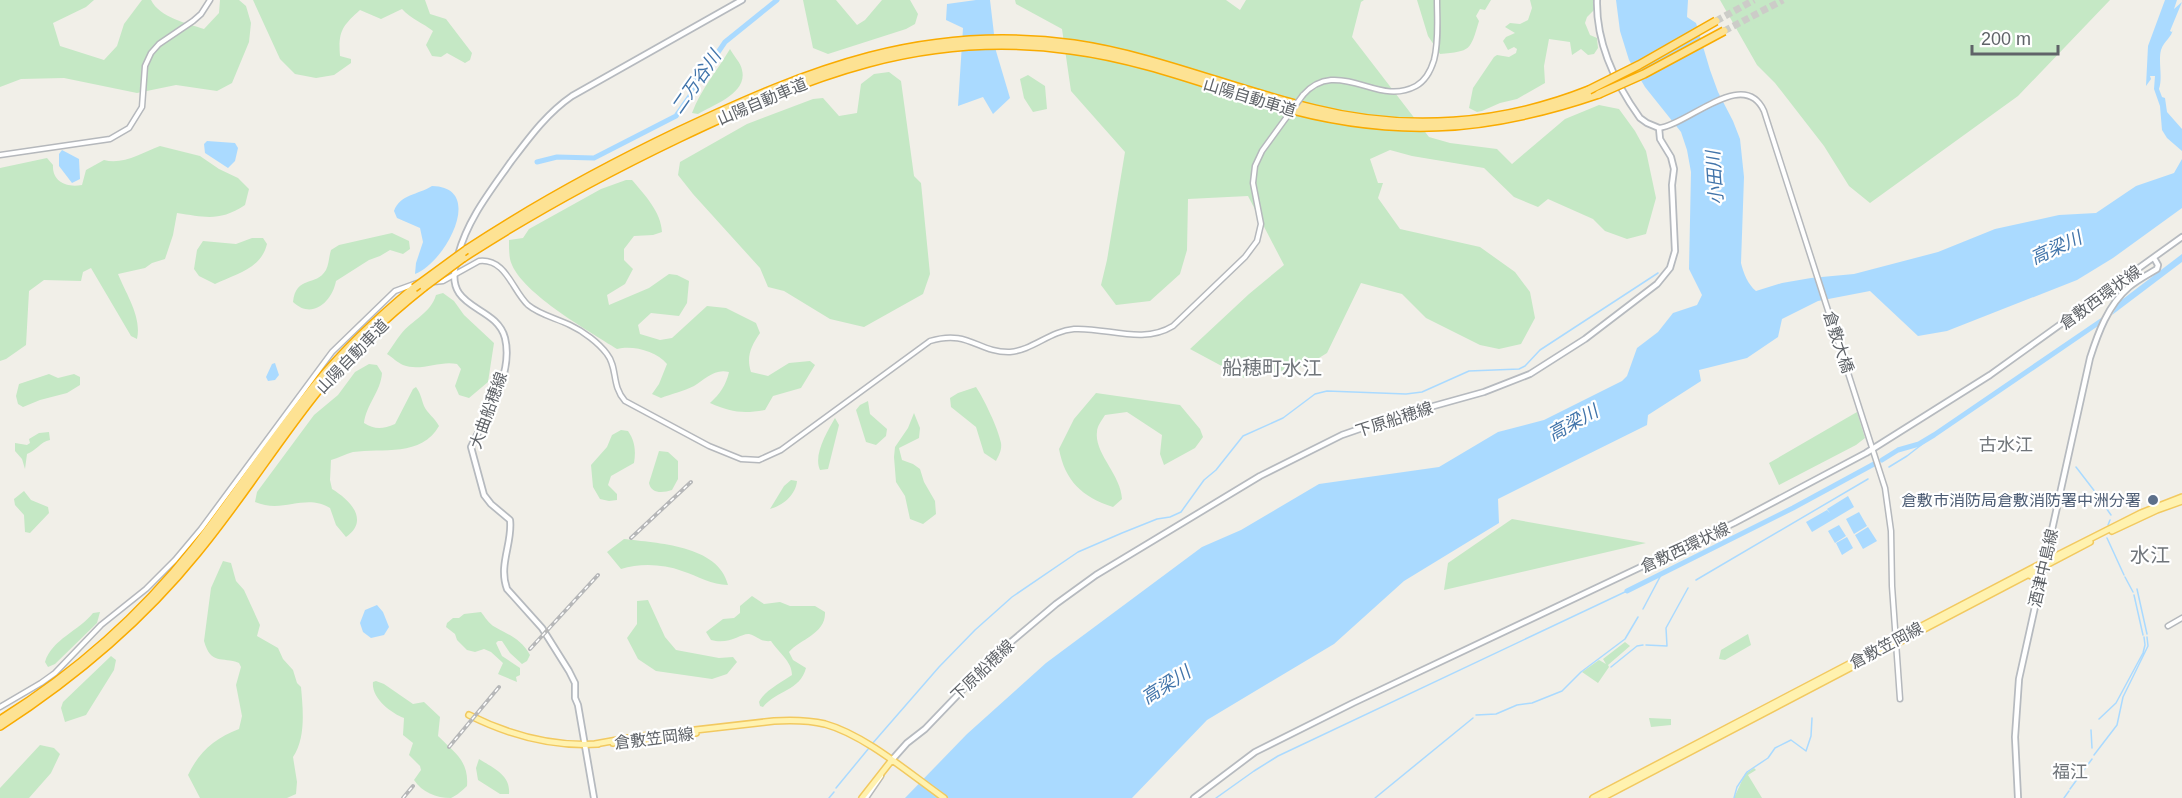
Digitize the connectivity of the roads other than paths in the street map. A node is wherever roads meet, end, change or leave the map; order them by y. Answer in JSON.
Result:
{"nodes":[{"id":1,"x":210,"y":0,"type":"edge"},
{"id":2,"x":742,"y":0,"type":"edge"},
{"id":3,"x":1437,"y":0,"type":"edge"},
{"id":4,"x":1597,"y":0,"type":"edge"},
{"id":5,"x":1716,"y":21,"type":"tunnel mouth"},
{"id":6,"x":1724,"y":32,"type":"tunnel mouth"},
{"id":7,"x":1018,"y":42,"type":"junction"},
{"id":8,"x":947,"y":44,"type":"junction"},
{"id":9,"x":1661,"y":127,"type":"junction"},
{"id":10,"x":0,"y":155,"type":"edge"},
{"id":11,"x":2182,"y":237,"type":"edge"},
{"id":12,"x":2154,"y":258,"type":"junction"},
{"id":13,"x":453,"y":275,"type":"junction"},
{"id":14,"x":1872,"y":446,"type":"junction"},
{"id":15,"x":2182,"y":496,"type":"edge"},
{"id":16,"x":2182,"y":501,"type":"edge"},
{"id":17,"x":2047,"y":546,"type":"junction"},
{"id":18,"x":2056,"y":556,"type":"junction"},
{"id":19,"x":2043,"y":565,"type":"junction"},
{"id":20,"x":2029,"y":575,"type":"junction"},
{"id":21,"x":2039,"y":585,"type":"junction"},
{"id":22,"x":2182,"y":618,"type":"edge"},
{"id":23,"x":2168,"y":626,"type":"dead end"},
{"id":24,"x":1896,"y":642,"type":"junction"},
{"id":25,"x":1900,"y":699,"type":"dead end"},
{"id":26,"x":0,"y":707,"type":"edge"},
{"id":27,"x":469,"y":715,"type":"dead end"},
{"id":28,"x":0,"y":720,"type":"edge"},
{"id":29,"x":0,"y":726,"type":"edge"},
{"id":30,"x":584,"y":745,"type":"junction"},
{"id":31,"x":891,"y":760,"type":"junction"},
{"id":32,"x":865,"y":797,"type":"edge"},
{"id":33,"x":594,"y":798,"type":"edge"},
{"id":34,"x":944,"y":798,"type":"edge"},
{"id":35,"x":1194,"y":798,"type":"edge"},
{"id":36,"x":1593,"y":798,"type":"edge"},
{"id":37,"x":1602,"y":798,"type":"edge"},
{"id":38,"x":2018,"y":798,"type":"edge"}],
"edges":[{"from":1,"to":10,"type":"street"},
{"from":2,"to":13,"type":"main road"},
{"from":3,"to":13,"type":"street","bridge":true},
{"from":4,"to":9,"type":"main road"},
{"from":5,"to":7,"type":"highway","name":"山陽自動車道","bridge":true},
{"from":6,"to":7,"type":"highway","name":"山陽自動車道","bridge":true},
{"from":7,"to":8,"type":"highway","name":"山陽自動車道"},
{"from":8,"to":28,"type":"highway","name":"山陽自動車道","bridge":true},
{"from":8,"to":29,"type":"highway","name":"山陽自動車道","bridge":true},
{"from":9,"to":14,"type":"street","name":"倉敷大橋"},
{"from":9,"to":31,"type":"main road","name":"下原船穂線"},
{"from":11,"to":12,"type":"main road","name":"酒津中島線"},
{"from":12,"to":14,"type":"main road","name":"倉敷西環状線"},
{"from":12,"to":17,"type":"main road","name":"酒津中島線"},
{"from":13,"to":26,"type":"street"},
{"from":13,"to":30,"type":"main road","name":"大曲船穂線"},
{"from":14,"to":24,"type":"street","name":"倉敷大橋"},
{"from":14,"to":35,"type":"main road","name":"倉敷西環状線"},
{"from":15,"to":18,"type":"main road","name":"倉敷笠岡線"},
{"from":16,"to":19,"type":"main road","name":"倉敷笠岡線"},
{"from":17,"to":18,"type":"main road"},
{"from":17,"to":19,"type":"main road","name":"酒津中島線"},
{"from":18,"to":19,"type":"main road","name":"倉敷笠岡線"},
{"from":19,"to":20,"type":"main road","name":"倉敷笠岡線"},
{"from":19,"to":21,"type":"main road","name":"酒津中島線"},
{"from":19,"to":24,"type":"main road","name":"倉敷笠岡線"},
{"from":20,"to":21,"type":"main road"},
{"from":20,"to":24,"type":"main road","name":"倉敷笠岡線"},
{"from":21,"to":38,"type":"main road","name":"酒津中島線"},
{"from":22,"to":23,"type":"street"},
{"from":24,"to":25,"type":"street","name":"倉敷大橋"},
{"from":24,"to":36,"type":"main road","name":"倉敷笠岡線"},
{"from":24,"to":37,"type":"main road","name":"倉敷笠岡線"},
{"from":27,"to":30,"type":"main road","name":"倉敷笠岡線"},
{"from":30,"to":31,"type":"main road","name":"倉敷笠岡線"},
{"from":30,"to":33,"type":"main road","name":"大曲船穂線"},
{"from":31,"to":32,"type":"main road"},
{"from":31,"to":34,"type":"main road","name":"倉敷笠岡線"}]}
